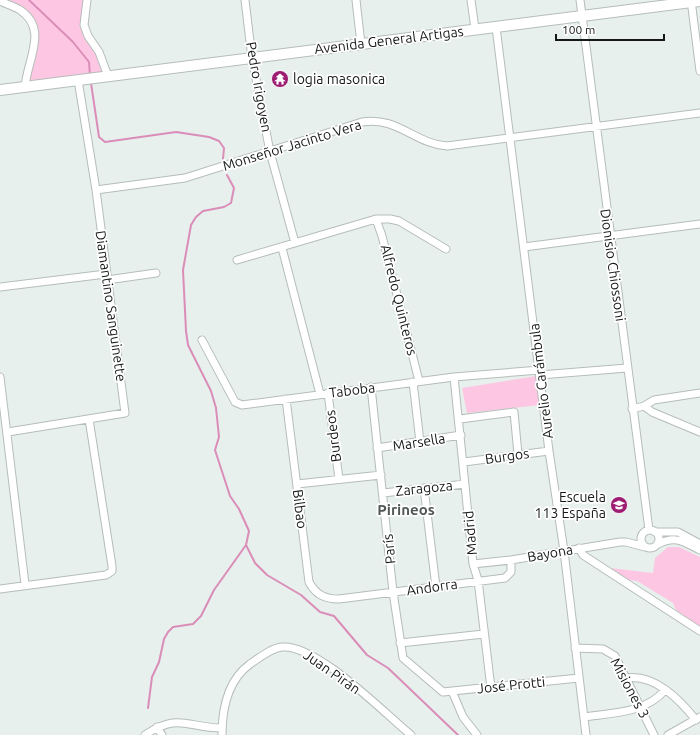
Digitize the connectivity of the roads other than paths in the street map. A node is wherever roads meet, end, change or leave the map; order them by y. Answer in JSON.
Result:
{"nodes":[{"id":1,"x":88,"y":0,"type":"edge"},
{"id":2,"x":245,"y":0,"type":"edge"},
{"id":3,"x":356,"y":0,"type":"edge"},
{"id":4,"x":471,"y":0,"type":"edge"},
{"id":5,"x":580,"y":0,"type":"edge"},
{"id":6,"x":0,"y":1,"type":"edge"},
{"id":7,"x":694,"y":1,"type":"edge"},
{"id":8,"x":582,"y":17,"type":"junction"},
{"id":9,"x":496,"y":27,"type":"junction"},
{"id":10,"x":475,"y":29,"type":"junction"},
{"id":11,"x":361,"y":44,"type":"junction"},
{"id":12,"x":252,"y":58,"type":"junction"},
{"id":13,"x":700,"y":71,"type":"edge"},
{"id":14,"x":108,"y":76,"type":"junction"},
{"id":15,"x":82,"y":80,"type":"junction"},
{"id":16,"x":25,"y":87,"type":"junction"},
{"id":17,"x":0,"y":90,"type":"edge"},
{"id":18,"x":700,"y":113,"type":"edge"},
{"id":19,"x":596,"y":127,"type":"junction"},
{"id":20,"x":510,"y":138,"type":"junction"},
{"id":21,"x":270,"y":152,"type":"junction"},
{"id":22,"x":96,"y":190,"type":"junction"},
{"id":23,"x":376,"y":219,"type":"junction"},
{"id":24,"x":700,"y":224,"type":"edge"},
{"id":25,"x":609,"y":236,"type":"junction"},
{"id":26,"x":295,"y":243,"type":"junction"},
{"id":27,"x":524,"y":247,"type":"junction"},
{"id":28,"x":282,"y":248,"type":"junction"},
{"id":29,"x":446,"y":249,"type":"dead end"},
{"id":30,"x":237,"y":260,"type":"dead end"},
{"id":31,"x":156,"y":273,"type":"dead end"},
{"id":32,"x":106,"y":277,"type":"junction"},
{"id":33,"x":0,"y":287,"type":"edge"},
{"id":34,"x":202,"y":340,"type":"dead end"},
{"id":35,"x":627,"y":368,"type":"junction"},
{"id":36,"x":540,"y":373,"type":"junction"},
{"id":37,"x":0,"y":377,"type":"edge"},
{"id":38,"x":454,"y":377,"type":"junction"},
{"id":39,"x":416,"y":382,"type":"junction"},
{"id":40,"x":371,"y":388,"type":"junction"},
{"id":41,"x":328,"y":393,"type":"junction"},
{"id":42,"x":320,"y":394,"type":"junction"},
{"id":43,"x":700,"y":394,"type":"edge"},
{"id":44,"x":286,"y":398,"type":"junction"},
{"id":45,"x":644,"y":406,"type":"junction"},
{"id":46,"x":632,"y":409,"type":"junction"},
{"id":47,"x":89,"y":419,"type":"junction"},
{"id":48,"x":460,"y":419,"type":"junction"},
{"id":49,"x":5,"y":429,"type":"edge"},
{"id":50,"x":700,"y":432,"type":"edge"},
{"id":51,"x":461,"y":435,"type":"junction"},
{"id":52,"x":420,"y":442,"type":"junction"},
{"id":53,"x":377,"y":448,"type":"junction"},
{"id":54,"x":549,"y":451,"type":"junction"},
{"id":55,"x":518,"y":454,"type":"junction"},
{"id":56,"x":464,"y":462,"type":"junction"},
{"id":57,"x":381,"y":475,"type":"junction"},
{"id":58,"x":339,"y":479,"type":"junction"},
{"id":59,"x":297,"y":484,"type":"junction"},
{"id":60,"x":465,"y":484,"type":"junction"},
{"id":61,"x":424,"y":488,"type":"junction"},
{"id":62,"x":383,"y":492,"type":"junction"},
{"id":63,"x":652,"y":531,"type":"junction"},
{"id":64,"x":642,"y":534,"type":"junction"},
{"id":65,"x":626,"y":542,"type":"junction"},
{"id":66,"x":658,"y":544,"type":"junction"},
{"id":67,"x":700,"y":544,"type":"edge"},
{"id":68,"x":645,"y":547,"type":"junction"},
{"id":69,"x":579,"y":548,"type":"junction"},
{"id":70,"x":700,"y":550,"type":"edge"},
{"id":71,"x":564,"y":551,"type":"junction"},
{"id":72,"x":511,"y":560,"type":"junction"},
{"id":73,"x":473,"y":564,"type":"junction"},
{"id":74,"x":478,"y":580,"type":"junction"},
{"id":75,"x":25,"y":584,"type":"junction"},
{"id":76,"x":436,"y":586,"type":"junction"},
{"id":77,"x":0,"y":589,"type":"edge"},
{"id":78,"x":393,"y":592,"type":"junction"},
{"id":79,"x":340,"y":599,"type":"joint"},
{"id":80,"x":700,"y":631,"type":"edge"},
{"id":81,"x":484,"y":634,"type":"junction"},
{"id":82,"x":400,"y":643,"type":"junction"},
{"id":83,"x":576,"y":648,"type":"junction"},
{"id":84,"x":579,"y":678,"type":"junction"},
{"id":85,"x":626,"y":678,"type":"junction"},
{"id":86,"x":491,"y":688,"type":"junction"},
{"id":87,"x":665,"y":690,"type":"junction"},
{"id":88,"x":443,"y":692,"type":"joint"},
{"id":89,"x":452,"y":692,"type":"junction"},
{"id":90,"x":641,"y":707,"type":"junction"},
{"id":91,"x":584,"y":717,"type":"junction"},
{"id":92,"x":698,"y":718,"type":"edge"},
{"id":93,"x":157,"y":727,"type":"junction"},
{"id":94,"x":222,"y":732,"type":"edge"},
{"id":95,"x":145,"y":735,"type":"edge"},
{"id":96,"x":162,"y":735,"type":"edge"},
{"id":97,"x":411,"y":735,"type":"edge"},
{"id":98,"x":476,"y":735,"type":"edge"},
{"id":99,"x":586,"y":735,"type":"edge"},
{"id":100,"x":654,"y":735,"type":"edge"},
{"id":101,"x":668,"y":735,"type":"edge"}],
"edges":[{"from":1,"to":14,"type":"street"},
{"from":2,"to":12,"type":"street","name":"Pedro Irigoyen"},
{"from":3,"to":11,"type":"street"},
{"from":4,"to":10,"type":"street"},
{"from":5,"to":8,"type":"street","name":"Dionisio Chiossoni"},
{"from":6,"to":16,"type":"street"},
{"from":7,"to":8,"type":"main road","name":"Avenida General Artigas"},
{"from":7,"to":13,"type":"street"},
{"from":8,"to":9,"type":"main road","name":"Avenida General Artigas"},
{"from":8,"to":19,"type":"street","name":"Dionisio Chiossoni"},
{"from":9,"to":10,"type":"main road","name":"Avenida General Artigas"},
{"from":9,"to":20,"type":"street","name":"Aurelio Carámbula"},
{"from":10,"to":11,"type":"main road","name":"Avenida General Artigas"},
{"from":11,"to":12,"type":"main road","name":"Avenida General Artigas"},
{"from":12,"to":14,"type":"main road","name":"Avenida General Artigas"},
{"from":12,"to":21,"type":"street","name":"Pedro Irigoyen"},
{"from":14,"to":15,"type":"main road","name":"Avenida General Artigas"},
{"from":15,"to":16,"type":"main road","name":"Avenida General Artigas"},
{"from":15,"to":22,"type":"street","name":"Diamantino Sanguinette"},
{"from":16,"to":17,"type":"main road","name":"Avenida General Artigas"},
{"from":18,"to":19,"type":"street","name":"Monseñor Jacinto Vera"},
{"from":19,"to":20,"type":"street","name":"Monseñor Jacinto Vera"},
{"from":19,"to":25,"type":"street","name":"Dionisio Chiossoni"},
{"from":20,"to":21,"type":"street","name":"Monseñor Jacinto Vera"},
{"from":20,"to":27,"type":"street","name":"Aurelio Carámbula"},
{"from":21,"to":22,"type":"street","name":"Monseñor Jacinto Vera"},
{"from":21,"to":26,"type":"street","name":"Pedro Irigoyen"},
{"from":22,"to":32,"type":"street","name":"Diamantino Sanguinette"},
{"from":23,"to":26,"type":"street"},
{"from":23,"to":29,"type":"street"},
{"from":23,"to":39,"type":"street","name":"Alfredo Quinteros"},
{"from":24,"to":25,"type":"street"},
{"from":25,"to":27,"type":"street"},
{"from":25,"to":35,"type":"street","name":"Dionisio Chiossoni"},
{"from":26,"to":28,"type":"street"},
{"from":27,"to":36,"type":"street","name":"Aurelio Carámbula"},
{"from":28,"to":30,"type":"street"},
{"from":28,"to":42,"type":"street"},
{"from":31,"to":32,"type":"street"},
{"from":32,"to":33,"type":"street"},
{"from":32,"to":47,"type":"street","name":"Diamantino Sanguinette"},
{"from":34,"to":44,"type":"street","name":"Taboba"},
{"from":35,"to":36,"type":"street","name":"Taboba"},
{"from":35,"to":46,"type":"street","name":"Dionisio Chiossoni"},
{"from":36,"to":38,"type":"street","name":"Taboba"},
{"from":36,"to":54,"type":"street","name":"Aurelio Carámbula"},
{"from":37,"to":49,"type":"street"},
{"from":38,"to":39,"type":"street","name":"Taboba"},
{"from":38,"to":48,"type":"street","name":"Madrid"},
{"from":39,"to":40,"type":"street","name":"Taboba"},
{"from":39,"to":52,"type":"street","name":"Alfredo Quinteros"},
{"from":40,"to":41,"type":"street","name":"Taboba"},
{"from":40,"to":53,"type":"street","name":"París"},
{"from":41,"to":42,"type":"street","name":"Taboba"},
{"from":41,"to":58,"type":"street","name":"Burdeos"},
{"from":42,"to":44,"type":"street","name":"Taboba"},
{"from":43,"to":45,"type":"street"},
{"from":44,"to":59,"type":"street","name":"Bilbao"},
{"from":45,"to":46,"type":"street"},
{"from":45,"to":50,"type":"street"},
{"from":46,"to":63,"type":"street","name":"Dionisio Chiossoni"},
{"from":47,"to":49,"type":"street","name":"Diamantino Sanguinette"},
{"from":47,"to":75,"type":"street"},
{"from":48,"to":51,"type":"street","name":"Madrid"},
{"from":48,"to":55,"type":"street"},
{"from":49,"to":75,"type":"street"},
{"from":51,"to":52,"type":"street","name":"Marsella"},
{"from":51,"to":56,"type":"street","name":"Madrid"},
{"from":52,"to":53,"type":"street","name":"Marsella"},
{"from":53,"to":57,"type":"street","name":"París"},
{"from":54,"to":55,"type":"street","name":"Burgos"},
{"from":54,"to":71,"type":"street","name":"Aurelio Carámbula"},
{"from":55,"to":56,"type":"street","name":"Burgos"},
{"from":56,"to":60,"type":"street","name":"Madrid"},
{"from":57,"to":58,"type":"street"},
{"from":57,"to":62,"type":"street","name":"París"},
{"from":58,"to":59,"type":"street"},
{"from":59,"to":79,"type":"street","name":"Bilbao"},
{"from":60,"to":61,"type":"street","name":"Zaragoza"},
{"from":60,"to":73,"type":"street","name":"Madrid"},
{"from":61,"to":62,"type":"street","name":"Zaragoza"},
{"from":61,"to":76,"type":"street"},
{"from":62,"to":78,"type":"street","name":"París"},
{"from":63,"to":64,"type":"street"},
{"from":63,"to":66,"type":"street"},
{"from":63,"to":67,"type":"street"},
{"from":64,"to":65,"type":"street","name":"Bayona"},
{"from":64,"to":68,"type":"street"},
{"from":65,"to":68,"type":"street","name":"Bayona"},
{"from":65,"to":69,"type":"street","name":"Bayona"},
{"from":66,"to":68,"type":"street"},
{"from":66,"to":70,"type":"street"},
{"from":69,"to":71,"type":"street","name":"Bayona"},
{"from":69,"to":80,"type":"street"},
{"from":71,"to":72,"type":"street","name":"Bayona"},
{"from":71,"to":83,"type":"street","name":"Aurelio Carámbula"},
{"from":72,"to":73,"type":"street","name":"Bayona"},
{"from":72,"to":74,"type":"street","name":"Andorra"},
{"from":73,"to":74,"type":"street","name":"Madrid"},
{"from":74,"to":76,"type":"street","name":"Andorra"},
{"from":74,"to":81,"type":"street","name":"Madrid"},
{"from":75,"to":77,"type":"street"},
{"from":76,"to":78,"type":"street","name":"Andorra"},
{"from":78,"to":79,"type":"street","name":"Andorra"},
{"from":78,"to":82,"type":"street","name":"París"},
{"from":81,"to":82,"type":"street"},
{"from":81,"to":86,"type":"street","name":"Madrid"},
{"from":82,"to":88,"type":"street","name":"París"},
{"from":83,"to":84,"type":"street","name":"Aurelio Carámbula"},
{"from":83,"to":85,"type":"street","name":"Misiones 3"},
{"from":84,"to":86,"type":"street","name":"José Protti"},
{"from":84,"to":91,"type":"street","name":"Aurelio Carámbula"},
{"from":85,"to":87,"type":"street"},
{"from":85,"to":90,"type":"street","name":"Misiones 3"},
{"from":86,"to":89,"type":"street","name":"José Protti"},
{"from":87,"to":90,"type":"street"},
{"from":87,"to":92,"type":"street"},
{"from":88,"to":89,"type":"street","name":"José Protti"},
{"from":89,"to":98,"type":"street"},
{"from":90,"to":91,"type":"street"},
{"from":90,"to":100,"type":"street","name":"Misiones 3"},
{"from":91,"to":99,"type":"street","name":"Aurelio Carámbula"},
{"from":92,"to":101,"type":"street"},
{"from":93,"to":94,"type":"street"},
{"from":93,"to":95,"type":"street"},
{"from":93,"to":96,"type":"street"},
{"from":94,"to":97,"type":"street","name":"Juan Pirán"}]}
